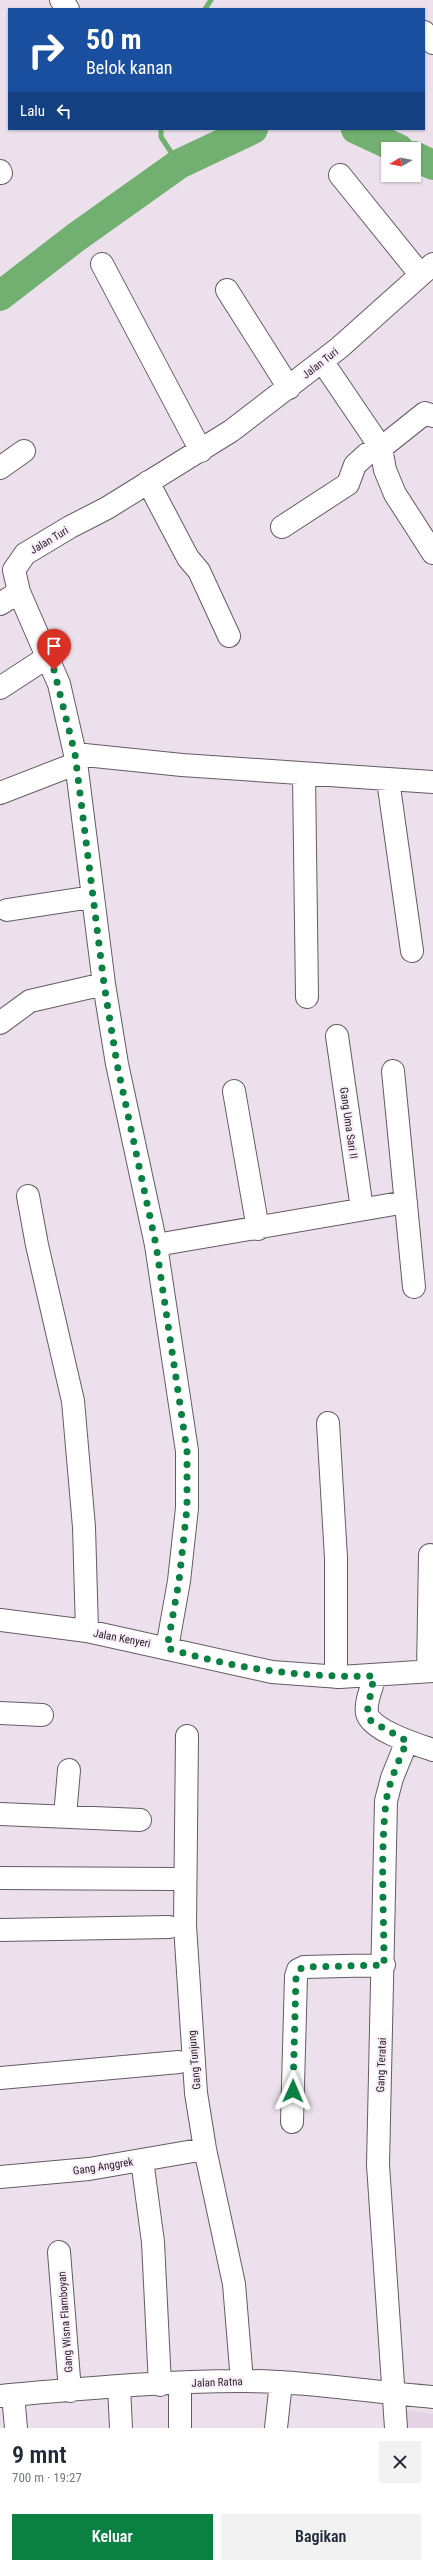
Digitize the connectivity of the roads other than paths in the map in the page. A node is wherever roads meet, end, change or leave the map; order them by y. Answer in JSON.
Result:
{"nodes":[{"id":1,"x":61,"y":0,"type":"edge"},
{"id":2,"x":67,"y":8,"type":"edge"},
{"id":3,"x":425,"y":33,"type":"edge"},
{"id":4,"x":433,"y":43,"type":"edge"},
{"id":5,"x":340,"y":176,"type":"dead end"},
{"id":6,"x":102,"y":264,"type":"dead end"},
{"id":7,"x":426,"y":269,"type":"edge"},
{"id":8,"x":227,"y":290,"type":"dead end"},
{"id":9,"x":322,"y":362,"type":"junction"},
{"id":10,"x":289,"y":388,"type":"junction"},
{"id":11,"x":433,"y":416,"type":"edge"},
{"id":12,"x":381,"y":448,"type":"junction"},
{"id":13,"x":24,"y":451,"type":"dead end"},
{"id":14,"x":201,"y":451,"type":"junction"},
{"id":15,"x":0,"y":468,"type":"edge"},
{"id":16,"x":148,"y":482,"type":"junction"},
{"id":17,"x":282,"y":526,"type":"dead end"},
{"id":18,"x":433,"y":553,"type":"edge"},
{"id":19,"x":7,"y":567,"type":"edge"},
{"id":20,"x":19,"y":592,"type":"junction"},
{"id":21,"x":0,"y":604,"type":"edge"},
{"id":22,"x":229,"y":636,"type":"dead end"},
{"id":23,"x":49,"y":656,"type":"junction"},
{"id":24,"x":0,"y":688,"type":"edge"},
{"id":25,"x":75,"y":759,"type":"junction"},
{"id":26,"x":304,"y":774,"type":"junction"},
{"id":27,"x":388,"y":780,"type":"junction"},
{"id":28,"x":433,"y":782,"type":"edge"},
{"id":29,"x":0,"y":793,"type":"edge"},
{"id":30,"x":92,"y":897,"type":"junction"},
{"id":31,"x":7,"y":910,"type":"dead end"},
{"id":32,"x":412,"y":951,"type":"dead end"},
{"id":33,"x":104,"y":984,"type":"junction"},
{"id":34,"x":307,"y":997,"type":"dead end"},
{"id":35,"x":0,"y":1023,"type":"edge"},
{"id":36,"x":337,"y":1036,"type":"dead end"},
{"id":37,"x":393,"y":1070,"type":"dead end"},
{"id":38,"x":234,"y":1091,"type":"dead end"},
{"id":39,"x":28,"y":1196,"type":"dead end"},
{"id":40,"x":406,"y":1202,"type":"junction"},
{"id":41,"x":362,"y":1209,"type":"junction"},
{"id":42,"x":258,"y":1229,"type":"junction"},
{"id":43,"x":156,"y":1245,"type":"junction"},
{"id":44,"x":414,"y":1287,"type":"dead end"},
{"id":45,"x":328,"y":1423,"type":"dead end"},
{"id":46,"x":430,"y":1555,"type":"dead end"},
{"id":47,"x":0,"y":1620,"type":"edge"},
{"id":48,"x":87,"y":1631,"type":"junction"},
{"id":49,"x":167,"y":1648,"type":"junction"},
{"id":50,"x":431,"y":1671,"type":"edge"},
{"id":51,"x":374,"y":1676,"type":"junction"},
{"id":52,"x":336,"y":1677,"type":"junction"},
{"id":53,"x":0,"y":1713,"type":"edge"},
{"id":54,"x":42,"y":1715,"type":"dead end"},
{"id":55,"x":187,"y":1736,"type":"dead end"},
{"id":56,"x":407,"y":1741,"type":"junction"},
{"id":57,"x":433,"y":1750,"type":"edge"},
{"id":58,"x":69,"y":1770,"type":"dead end"},
{"id":59,"x":0,"y":1814,"type":"edge"},
{"id":60,"x":65,"y":1816,"type":"junction"},
{"id":61,"x":140,"y":1820,"type":"dead end"},
{"id":62,"x":0,"y":1878,"type":"edge"},
{"id":63,"x":174,"y":1879,"type":"dead end"},
{"id":64,"x":169,"y":1927,"type":"dead end"},
{"id":65,"x":0,"y":1930,"type":"edge"},
{"id":66,"x":384,"y":1965,"type":"junction"},
{"id":67,"x":179,"y":2062,"type":"dead end"},
{"id":68,"x":0,"y":2078,"type":"edge"},
{"id":69,"x":292,"y":2122,"type":"dead end"},
{"id":70,"x":206,"y":2149,"type":"junction"},
{"id":71,"x":142,"y":2160,"type":"junction"},
{"id":72,"x":0,"y":2177,"type":"edge"},
{"id":73,"x":59,"y":2252,"type":"dead end"},
{"id":74,"x":242,"y":2381,"type":"junction"},
{"id":75,"x":281,"y":2382,"type":"junction"},
{"id":76,"x":170,"y":2384,"type":"junction"},
{"id":77,"x":119,"y":2387,"type":"junction"},
{"id":78,"x":70,"y":2392,"type":"junction"},
{"id":79,"x":393,"y":2392,"type":"junction"},
{"id":80,"x":7,"y":2396,"type":"edge"},
{"id":81,"x":433,"y":2397,"type":"edge"},
{"id":82,"x":16,"y":2428,"type":"edge"},
{"id":83,"x":121,"y":2428,"type":"edge"},
{"id":84,"x":180,"y":2428,"type":"edge"},
{"id":85,"x":276,"y":2428,"type":"edge"},
{"id":86,"x":396,"y":2428,"type":"edge"}],
"edges":[{"from":1,"to":2,"type":"street"},
{"from":3,"to":4,"type":"street"},
{"from":5,"to":7,"type":"street"},
{"from":6,"to":14,"type":"street"},
{"from":7,"to":9,"type":"street","name":"Jalan Turi"},
{"from":8,"to":10,"type":"street"},
{"from":9,"to":10,"type":"street","name":"Jalan Turi"},
{"from":9,"to":12,"type":"street"},
{"from":10,"to":14,"type":"street","name":"Jalan Turi"},
{"from":11,"to":12,"type":"street"},
{"from":12,"to":17,"type":"street"},
{"from":12,"to":18,"type":"street"},
{"from":13,"to":15,"type":"street"},
{"from":14,"to":16,"type":"street","name":"Jalan Turi"},
{"from":16,"to":19,"type":"street","name":"Jalan Turi"},
{"from":16,"to":22,"type":"street"},
{"from":19,"to":20,"type":"street","name":"Jalan Turi"},
{"from":20,"to":21,"type":"street"},
{"from":20,"to":23,"type":"street","name":"Jalan Turi"},
{"from":23,"to":24,"type":"street"},
{"from":23,"to":25,"type":"street","name":"Jalan Turi"},
{"from":25,"to":26,"type":"street"},
{"from":25,"to":29,"type":"street"},
{"from":25,"to":30,"type":"street","name":"Jalan Turi"},
{"from":26,"to":27,"type":"street"},
{"from":26,"to":34,"type":"street"},
{"from":27,"to":28,"type":"street"},
{"from":27,"to":32,"type":"street"},
{"from":30,"to":31,"type":"street"},
{"from":30,"to":33,"type":"street","name":"Jalan Turi"},
{"from":33,"to":35,"type":"street"},
{"from":33,"to":43,"type":"street","name":"Jalan Turi"},
{"from":36,"to":41,"type":"street","name":"Gang Uma Sari II"},
{"from":37,"to":40,"type":"street"},
{"from":38,"to":42,"type":"street"},
{"from":39,"to":48,"type":"street"},
{"from":40,"to":41,"type":"street"},
{"from":40,"to":44,"type":"street"},
{"from":41,"to":42,"type":"street"},
{"from":42,"to":43,"type":"street"},
{"from":43,"to":49,"type":"street","name":"Jalan Turi"},
{"from":45,"to":52,"type":"street"},
{"from":46,"to":50,"type":"street"},
{"from":47,"to":48,"type":"street","name":"Jalan Kenyeri"},
{"from":48,"to":49,"type":"street","name":"Jalan Kenyeri"},
{"from":49,"to":52,"type":"street","name":"Jalan Kenyeri"},
{"from":50,"to":51,"type":"street","name":"Jalan Kenyeri"},
{"from":51,"to":52,"type":"street","name":"Jalan Kenyeri"},
{"from":51,"to":56,"type":"street"},
{"from":53,"to":54,"type":"street"},
{"from":55,"to":70,"type":"street","name":"Gang Tunjung"},
{"from":56,"to":57,"type":"street"},
{"from":56,"to":66,"type":"street","name":"Gang Teratai"},
{"from":58,"to":60,"type":"street"},
{"from":59,"to":60,"type":"street"},
{"from":60,"to":61,"type":"street"},
{"from":62,"to":63,"type":"street"},
{"from":64,"to":65,"type":"street"},
{"from":66,"to":69,"type":"street"},
{"from":66,"to":79,"type":"street","name":"Gang Teratai"},
{"from":67,"to":68,"type":"street"},
{"from":70,"to":71,"type":"street","name":"Gang Anggrek"},
{"from":70,"to":74,"type":"street","name":"Gang Tunjung"},
{"from":71,"to":72,"type":"street","name":"Gang Anggrek"},
{"from":71,"to":76,"type":"street"},
{"from":73,"to":78,"type":"street","name":"Gang Wisna Flamboyan"},
{"from":74,"to":75,"type":"street","name":"Jalan Ratna"},
{"from":74,"to":76,"type":"street","name":"Jalan Ratna"},
{"from":75,"to":79,"type":"street","name":"Jalan Ratna"},
{"from":75,"to":85,"type":"street"},
{"from":76,"to":77,"type":"street","name":"Jalan Ratna"},
{"from":76,"to":84,"type":"street"},
{"from":77,"to":78,"type":"street","name":"Jalan Ratna"},
{"from":77,"to":83,"type":"street"},
{"from":78,"to":80,"type":"street","name":"Jalan Ratna"},
{"from":79,"to":81,"type":"street","name":"Jalan Ratna"},
{"from":79,"to":86,"type":"street","name":"Gang Teratai"},
{"from":80,"to":82,"type":"street"}]}
